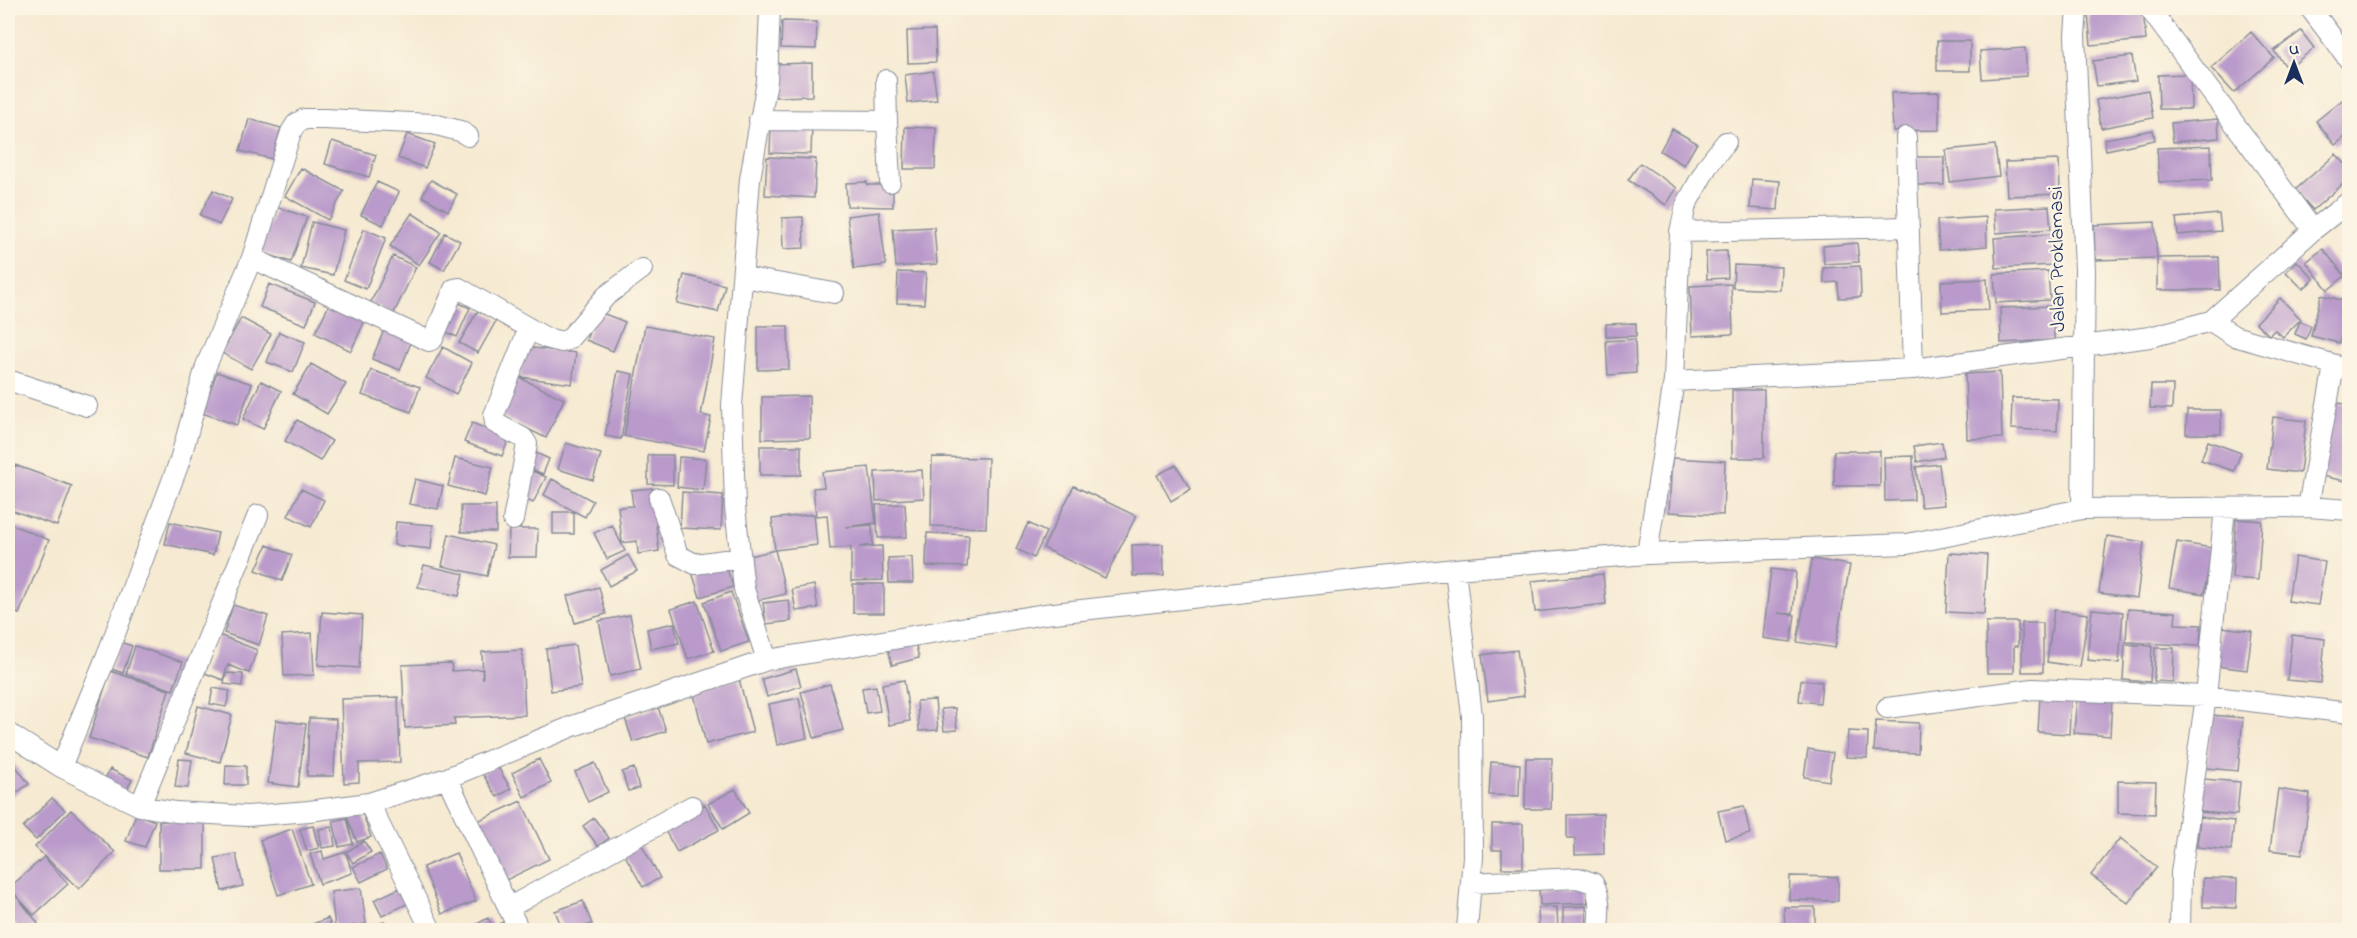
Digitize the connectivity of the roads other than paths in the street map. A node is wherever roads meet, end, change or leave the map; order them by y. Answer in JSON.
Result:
{"nodes":[{"id":1,"x":770,"y":8,"type":"edge"},
{"id":2,"x":2077,"y":8,"type":"edge"},
{"id":3,"x":2149,"y":8,"type":"edge"},
{"id":4,"x":2310,"y":8,"type":"edge"},
{"id":5,"x":2349,"y":62,"type":"edge"},
{"id":6,"x":886,"y":80,"type":"dead end"},
{"id":7,"x":759,"y":120,"type":"junction"},
{"id":8,"x":887,"y":122,"type":"junction"},
{"id":9,"x":468,"y":136,"type":"dead end"},
{"id":10,"x":1906,"y":137,"type":"dead end"},
{"id":11,"x":1726,"y":142,"type":"dead end"},
{"id":12,"x":890,"y":182,"type":"dead end"},
{"id":13,"x":2349,"y":201,"type":"edge"},
{"id":14,"x":1909,"y":226,"type":"junction"},
{"id":15,"x":2313,"y":230,"type":"junction"},
{"id":16,"x":1680,"y":232,"type":"junction"},
{"id":17,"x":252,"y":258,"type":"junction"},
{"id":18,"x":642,"y":269,"type":"dead end"},
{"id":19,"x":743,"y":277,"type":"junction"},
{"id":20,"x":834,"y":293,"type":"dead end"},
{"id":21,"x":2211,"y":321,"type":"junction"},
{"id":22,"x":529,"y":328,"type":"junction"},
{"id":23,"x":2084,"y":346,"type":"junction"},
{"id":24,"x":2342,"y":367,"type":"edge"},
{"id":25,"x":1913,"y":369,"type":"junction"},
{"id":26,"x":8,"y":380,"type":"edge"},
{"id":27,"x":1674,"y":381,"type":"junction"},
{"id":28,"x":87,"y":406,"type":"dead end"},
{"id":29,"x":659,"y":498,"type":"dead end"},
{"id":30,"x":2308,"y":507,"type":"junction"},
{"id":31,"x":2225,"y":508,"type":"junction"},
{"id":32,"x":2082,"y":509,"type":"junction"},
{"id":33,"x":2349,"y":510,"type":"edge"},
{"id":34,"x":258,"y":515,"type":"dead end"},
{"id":35,"x":513,"y":520,"type":"dead end"},
{"id":36,"x":1647,"y":554,"type":"junction"},
{"id":37,"x":741,"y":558,"type":"junction"},
{"id":38,"x":1455,"y":569,"type":"junction"},
{"id":39,"x":766,"y":660,"type":"junction"},
{"id":40,"x":2206,"y":696,"type":"junction"},
{"id":41,"x":1887,"y":708,"type":"dead end"},
{"id":42,"x":2349,"y":713,"type":"edge"},
{"id":43,"x":8,"y":733,"type":"edge"},
{"id":44,"x":61,"y":767,"type":"junction"},
{"id":45,"x":447,"y":778,"type":"junction"},
{"id":46,"x":369,"y":803,"type":"junction"},
{"id":47,"x":140,"y":806,"type":"junction"},
{"id":48,"x":692,"y":806,"type":"dead end"},
{"id":49,"x":1471,"y":883,"type":"junction"},
{"id":50,"x":508,"y":908,"type":"junction"},
{"id":51,"x":431,"y":930,"type":"edge"},
{"id":52,"x":519,"y":930,"type":"edge"},
{"id":53,"x":1467,"y":930,"type":"edge"},
{"id":54,"x":1598,"y":930,"type":"edge"},
{"id":55,"x":2180,"y":930,"type":"edge"}],
"edges":[{"from":1,"to":7,"type":"street"},
{"from":2,"to":23,"type":"street","name":"Jalan Proklamasi"},
{"from":3,"to":15,"type":"street"},
{"from":4,"to":5,"type":"street"},
{"from":6,"to":8,"type":"street"},
{"from":7,"to":8,"type":"street"},
{"from":7,"to":19,"type":"street"},
{"from":8,"to":12,"type":"street"},
{"from":9,"to":17,"type":"street"},
{"from":10,"to":14,"type":"street"},
{"from":11,"to":16,"type":"street"},
{"from":13,"to":15,"type":"street"},
{"from":14,"to":16,"type":"street"},
{"from":14,"to":25,"type":"street"},
{"from":15,"to":21,"type":"street"},
{"from":16,"to":27,"type":"street"},
{"from":17,"to":22,"type":"street"},
{"from":17,"to":44,"type":"street"},
{"from":18,"to":22,"type":"street"},
{"from":19,"to":20,"type":"street"},
{"from":19,"to":37,"type":"street"},
{"from":21,"to":23,"type":"street"},
{"from":21,"to":24,"type":"street"},
{"from":22,"to":35,"type":"street"},
{"from":23,"to":25,"type":"street"},
{"from":23,"to":32,"type":"street","name":"Jalan Proklamasi"},
{"from":24,"to":30,"type":"street"},
{"from":25,"to":27,"type":"street"},
{"from":26,"to":28,"type":"street"},
{"from":27,"to":36,"type":"street"},
{"from":29,"to":37,"type":"street"},
{"from":30,"to":31,"type":"street"},
{"from":30,"to":33,"type":"street"},
{"from":31,"to":32,"type":"street"},
{"from":31,"to":40,"type":"street"},
{"from":32,"to":36,"type":"street"},
{"from":34,"to":47,"type":"street"},
{"from":36,"to":38,"type":"street"},
{"from":37,"to":39,"type":"street"},
{"from":38,"to":39,"type":"street"},
{"from":38,"to":49,"type":"street"},
{"from":39,"to":45,"type":"street"},
{"from":40,"to":41,"type":"street"},
{"from":40,"to":42,"type":"street"},
{"from":40,"to":55,"type":"street"},
{"from":43,"to":44,"type":"street"},
{"from":44,"to":47,"type":"street"},
{"from":45,"to":46,"type":"street"},
{"from":45,"to":50,"type":"street"},
{"from":46,"to":47,"type":"street"},
{"from":46,"to":51,"type":"street"},
{"from":48,"to":50,"type":"street"},
{"from":49,"to":53,"type":"street"},
{"from":49,"to":54,"type":"street"},
{"from":50,"to":52,"type":"street"}]}
